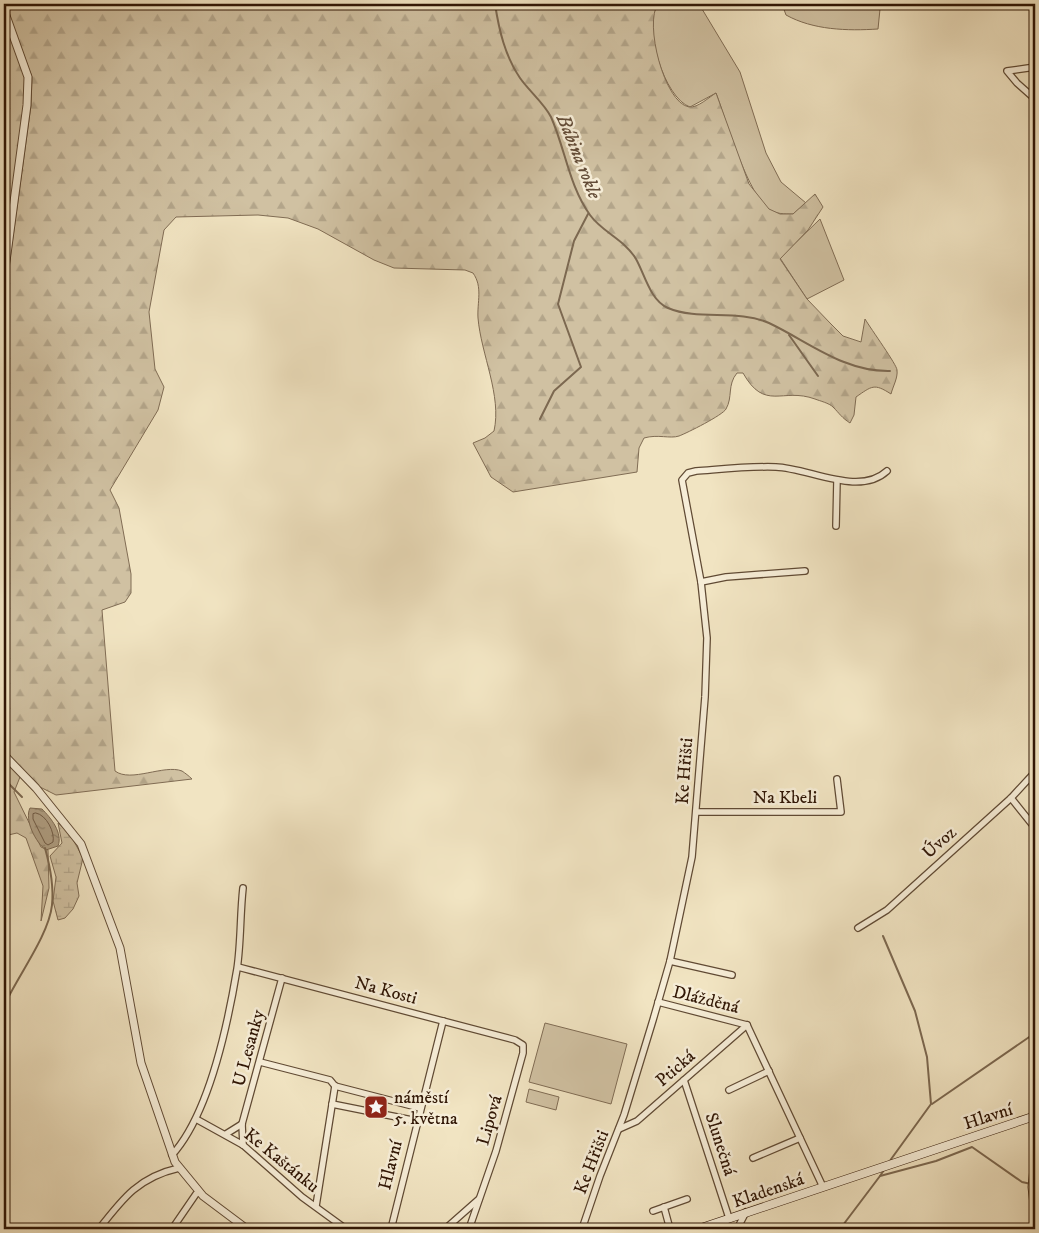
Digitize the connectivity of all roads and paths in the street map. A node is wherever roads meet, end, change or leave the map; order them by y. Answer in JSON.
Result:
{"nodes":[{"id":1,"x":4,"y":10,"type":"edge"},
{"id":2,"x":1035,"y":67,"type":"edge"},
{"id":3,"x":1035,"y":99,"type":"edge"},
{"id":4,"x":4,"y":276,"type":"edge"},
{"id":5,"x":887,"y":471,"type":"dead end"},
{"id":6,"x":837,"y":480,"type":"junction"},
{"id":7,"x":836,"y":526,"type":"dead end"},
{"id":8,"x":805,"y":571,"type":"dead end"},
{"id":9,"x":701,"y":582,"type":"junction"},
{"id":10,"x":4,"y":755,"type":"edge"},
{"id":11,"x":1035,"y":772,"type":"edge"},
{"id":12,"x":837,"y":779,"type":"dead end"},
{"id":13,"x":1010,"y":798,"type":"junction"},
{"id":14,"x":696,"y":812,"type":"junction"},
{"id":15,"x":1035,"y":826,"type":"edge"},
{"id":16,"x":243,"y":888,"type":"dead end"},
{"id":17,"x":858,"y":928,"type":"dead end"},
{"id":18,"x":670,"y":961,"type":"junction"},
{"id":19,"x":238,"y":968,"type":"junction"},
{"id":20,"x":732,"y":975,"type":"dead end"},
{"id":21,"x":282,"y":978,"type":"junction"},
{"id":22,"x":658,"y":1002,"type":"junction"},
{"id":23,"x":443,"y":1021,"type":"junction"},
{"id":24,"x":747,"y":1025,"type":"junction"},
{"id":25,"x":524,"y":1049,"type":"joint"},
{"id":26,"x":260,"y":1062,"type":"junction"},
{"id":27,"x":769,"y":1072,"type":"junction"},
{"id":28,"x":684,"y":1080,"type":"junction"},
{"id":29,"x":335,"y":1086,"type":"junction"},
{"id":30,"x":729,"y":1090,"type":"dead end"},
{"id":31,"x":332,"y":1104,"type":"junction"},
{"id":32,"x":420,"y":1108,"type":"junction"},
{"id":33,"x":1035,"y":1116,"type":"edge"},
{"id":34,"x":196,"y":1119,"type":"junction"},
{"id":35,"x":417,"y":1121,"type":"junction"},
{"id":36,"x":242,"y":1124,"type":"junction"},
{"id":37,"x":619,"y":1129,"type":"junction"},
{"id":38,"x":226,"y":1134,"type":"junction"},
{"id":39,"x":800,"y":1138,"type":"junction"},
{"id":40,"x":243,"y":1145,"type":"junction"},
{"id":41,"x":172,"y":1155,"type":"junction"},
{"id":42,"x":753,"y":1158,"type":"dead end"},
{"id":43,"x":1035,"y":1159,"type":"edge"},
{"id":44,"x":179,"y":1168,"type":"junction"},
{"id":45,"x":847,"y":1179,"type":"joint"},
{"id":46,"x":823,"y":1187,"type":"junction"},
{"id":47,"x":199,"y":1192,"type":"junction"},
{"id":48,"x":479,"y":1199,"type":"junction"},
{"id":49,"x":687,"y":1199,"type":"dead end"},
{"id":50,"x":316,"y":1206,"type":"junction"},
{"id":51,"x":664,"y":1207,"type":"junction"},
{"id":52,"x":653,"y":1211,"type":"dead end"},
{"id":53,"x":746,"y":1212,"type":"junction"},
{"id":54,"x":1035,"y":1214,"type":"edge"},
{"id":55,"x":729,"y":1218,"type":"junction"},
{"id":56,"x":99,"y":1229,"type":"edge"},
{"id":57,"x":172,"y":1229,"type":"edge"},
{"id":58,"x":248,"y":1229,"type":"edge"},
{"id":59,"x":346,"y":1229,"type":"edge"},
{"id":60,"x":391,"y":1229,"type":"edge"},
{"id":61,"x":445,"y":1229,"type":"edge"},
{"id":62,"x":469,"y":1229,"type":"edge"},
{"id":63,"x":582,"y":1229,"type":"edge"},
{"id":64,"x":670,"y":1229,"type":"edge"},
{"id":65,"x":698,"y":1229,"type":"edge"},
{"id":66,"x":738,"y":1229,"type":"edge"}],
"edges":[{"from":1,"to":4,"type":"street"},
{"from":2,"to":3,"type":"street"},
{"from":5,"to":6,"type":"street","name":"Ke Hřišti"},
{"from":6,"to":7,"type":"street"},
{"from":6,"to":9,"type":"street","name":"Ke Hřišti"},
{"from":8,"to":9,"type":"street"},
{"from":9,"to":14,"type":"street","name":"Ke Hřišti"},
{"from":10,"to":41,"type":"street"},
{"from":11,"to":13,"type":"street","name":"Úvoz"},
{"from":12,"to":14,"type":"street","name":"Na Kbeli"},
{"from":13,"to":15,"type":"street"},
{"from":13,"to":17,"type":"street","name":"Úvoz"},
{"from":14,"to":18,"type":"street","name":"Ke Hřišti"},
{"from":16,"to":19,"type":"street"},
{"from":18,"to":20,"type":"street"},
{"from":18,"to":22,"type":"street","name":"Ke Hřišti"},
{"from":19,"to":21,"type":"street","name":"Na Kosti"},
{"from":19,"to":34,"type":"street"},
{"from":21,"to":23,"type":"street","name":"Na Kosti"},
{"from":21,"to":26,"type":"street","name":"U Lesanky"},
{"from":22,"to":24,"type":"street","name":"Dlážděná"},
{"from":22,"to":37,"type":"street","name":"Ke Hřišti"},
{"from":23,"to":25,"type":"street","name":"Na Kosti"},
{"from":23,"to":32,"type":"street","name":"Hlavní"},
{"from":24,"to":27,"type":"street"},
{"from":24,"to":28,"type":"street","name":"Ptická"},
{"from":25,"to":48,"type":"street","name":"Lipová"},
{"from":26,"to":29,"type":"street"},
{"from":26,"to":36,"type":"street","name":"U Lesanky"},
{"from":27,"to":30,"type":"street"},
{"from":27,"to":39,"type":"street"},
{"from":28,"to":37,"type":"street","name":"Ptická"},
{"from":28,"to":55,"type":"street","name":"Slunečná"},
{"from":29,"to":31,"type":"street"},
{"from":29,"to":32,"type":"street"},
{"from":31,"to":35,"type":"street"},
{"from":31,"to":50,"type":"street"},
{"from":32,"to":35,"type":"street","name":"Hlavní"},
{"from":33,"to":45,"type":"main road","name":"Hlavní"},
{"from":34,"to":38,"type":"street","name":"Ke Kaštánku"},
{"from":34,"to":41,"type":"street"},
{"from":35,"to":60,"type":"street","name":"Hlavní"},
{"from":36,"to":38,"type":"street"},
{"from":36,"to":40,"type":"street","name":"U Lesanky"},
{"from":37,"to":63,"type":"street","name":"Ke Hřišti"},
{"from":38,"to":40,"type":"street","name":"Ke Kaštánku"},
{"from":39,"to":42,"type":"street"},
{"from":39,"to":46,"type":"street"},
{"from":40,"to":50,"type":"street","name":"Ke Kaštánku"},
{"from":41,"to":44,"type":"street"},
{"from":43,"to":54,"type":"street"},
{"from":44,"to":47,"type":"street"},
{"from":44,"to":56,"type":"street"},
{"from":45,"to":46,"type":"main road","name":"Kladenská"},
{"from":46,"to":53,"type":"main road","name":"Kladenská"},
{"from":47,"to":57,"type":"street"},
{"from":47,"to":58,"type":"street"},
{"from":48,"to":61,"type":"street","name":"Lipová"},
{"from":48,"to":62,"type":"street","name":"Lipová"},
{"from":49,"to":51,"type":"street"},
{"from":50,"to":59,"type":"street","name":"Ke Kaštánku"},
{"from":51,"to":52,"type":"street"},
{"from":51,"to":64,"type":"street"},
{"from":53,"to":55,"type":"main road","name":"Kladenská"},
{"from":53,"to":66,"type":"street"},
{"from":55,"to":65,"type":"main road","name":"Kladenská"}]}
